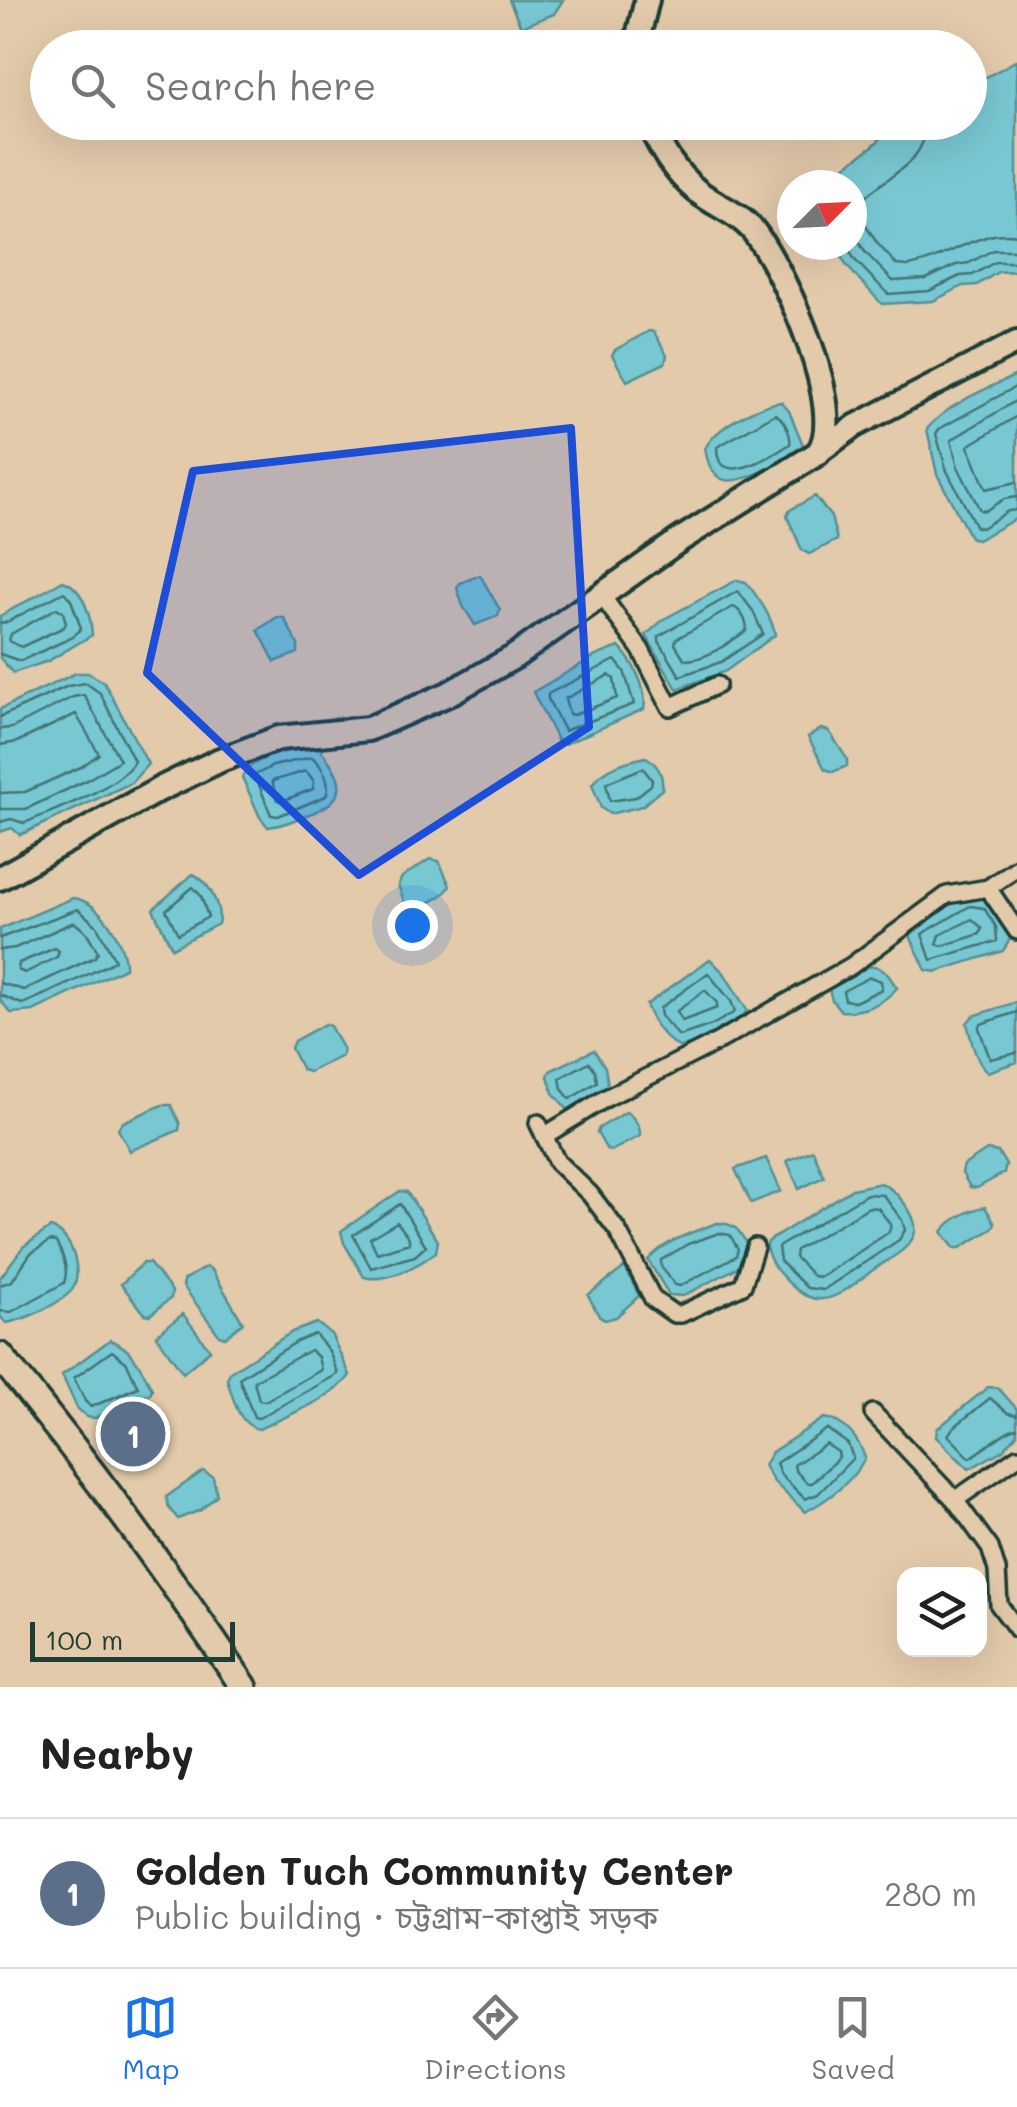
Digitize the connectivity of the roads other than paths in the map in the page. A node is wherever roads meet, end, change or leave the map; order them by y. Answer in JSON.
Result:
{"nodes":[{"id":1,"x":647,"y":0,"type":"edge"},
{"id":2,"x":639,"y":30,"type":"edge"},
{"id":3,"x":657,"y":140,"type":"edge"},
{"id":4,"x":1017,"y":342,"type":"edge"},
{"id":5,"x":818,"y":452,"type":"junction"},
{"id":6,"x":602,"y":596,"type":"junction"},
{"id":7,"x":717,"y":685,"type":"dead end"},
{"id":8,"x":1017,"y":868,"type":"edge"},
{"id":9,"x":0,"y":878,"type":"edge"},
{"id":10,"x":988,"y":888,"type":"junction"},
{"id":11,"x":1017,"y":931,"type":"edge"},
{"id":12,"x":755,"y":1247,"type":"dead end"},
{"id":13,"x":0,"y":1356,"type":"edge"},
{"id":14,"x":873,"y":1412,"type":"dead end"},
{"id":15,"x":1017,"y":1457,"type":"edge"},
{"id":16,"x":955,"y":1500,"type":"junction"},
{"id":17,"x":1017,"y":1629,"type":"edge"},
{"id":18,"x":244,"y":1687,"type":"edge"}],
"edges":[{"from":1,"to":2,"type":"main road"},
{"from":3,"to":5,"type":"main road"},
{"from":4,"to":5,"type":"street"},
{"from":5,"to":6,"type":"main road"},
{"from":6,"to":7,"type":"street"},
{"from":6,"to":9,"type":"main road"},
{"from":8,"to":10,"type":"street"},
{"from":10,"to":11,"type":"street"},
{"from":10,"to":12,"type":"street"},
{"from":13,"to":18,"type":"main road"},
{"from":14,"to":16,"type":"street"},
{"from":15,"to":16,"type":"street"},
{"from":16,"to":17,"type":"street"}]}
